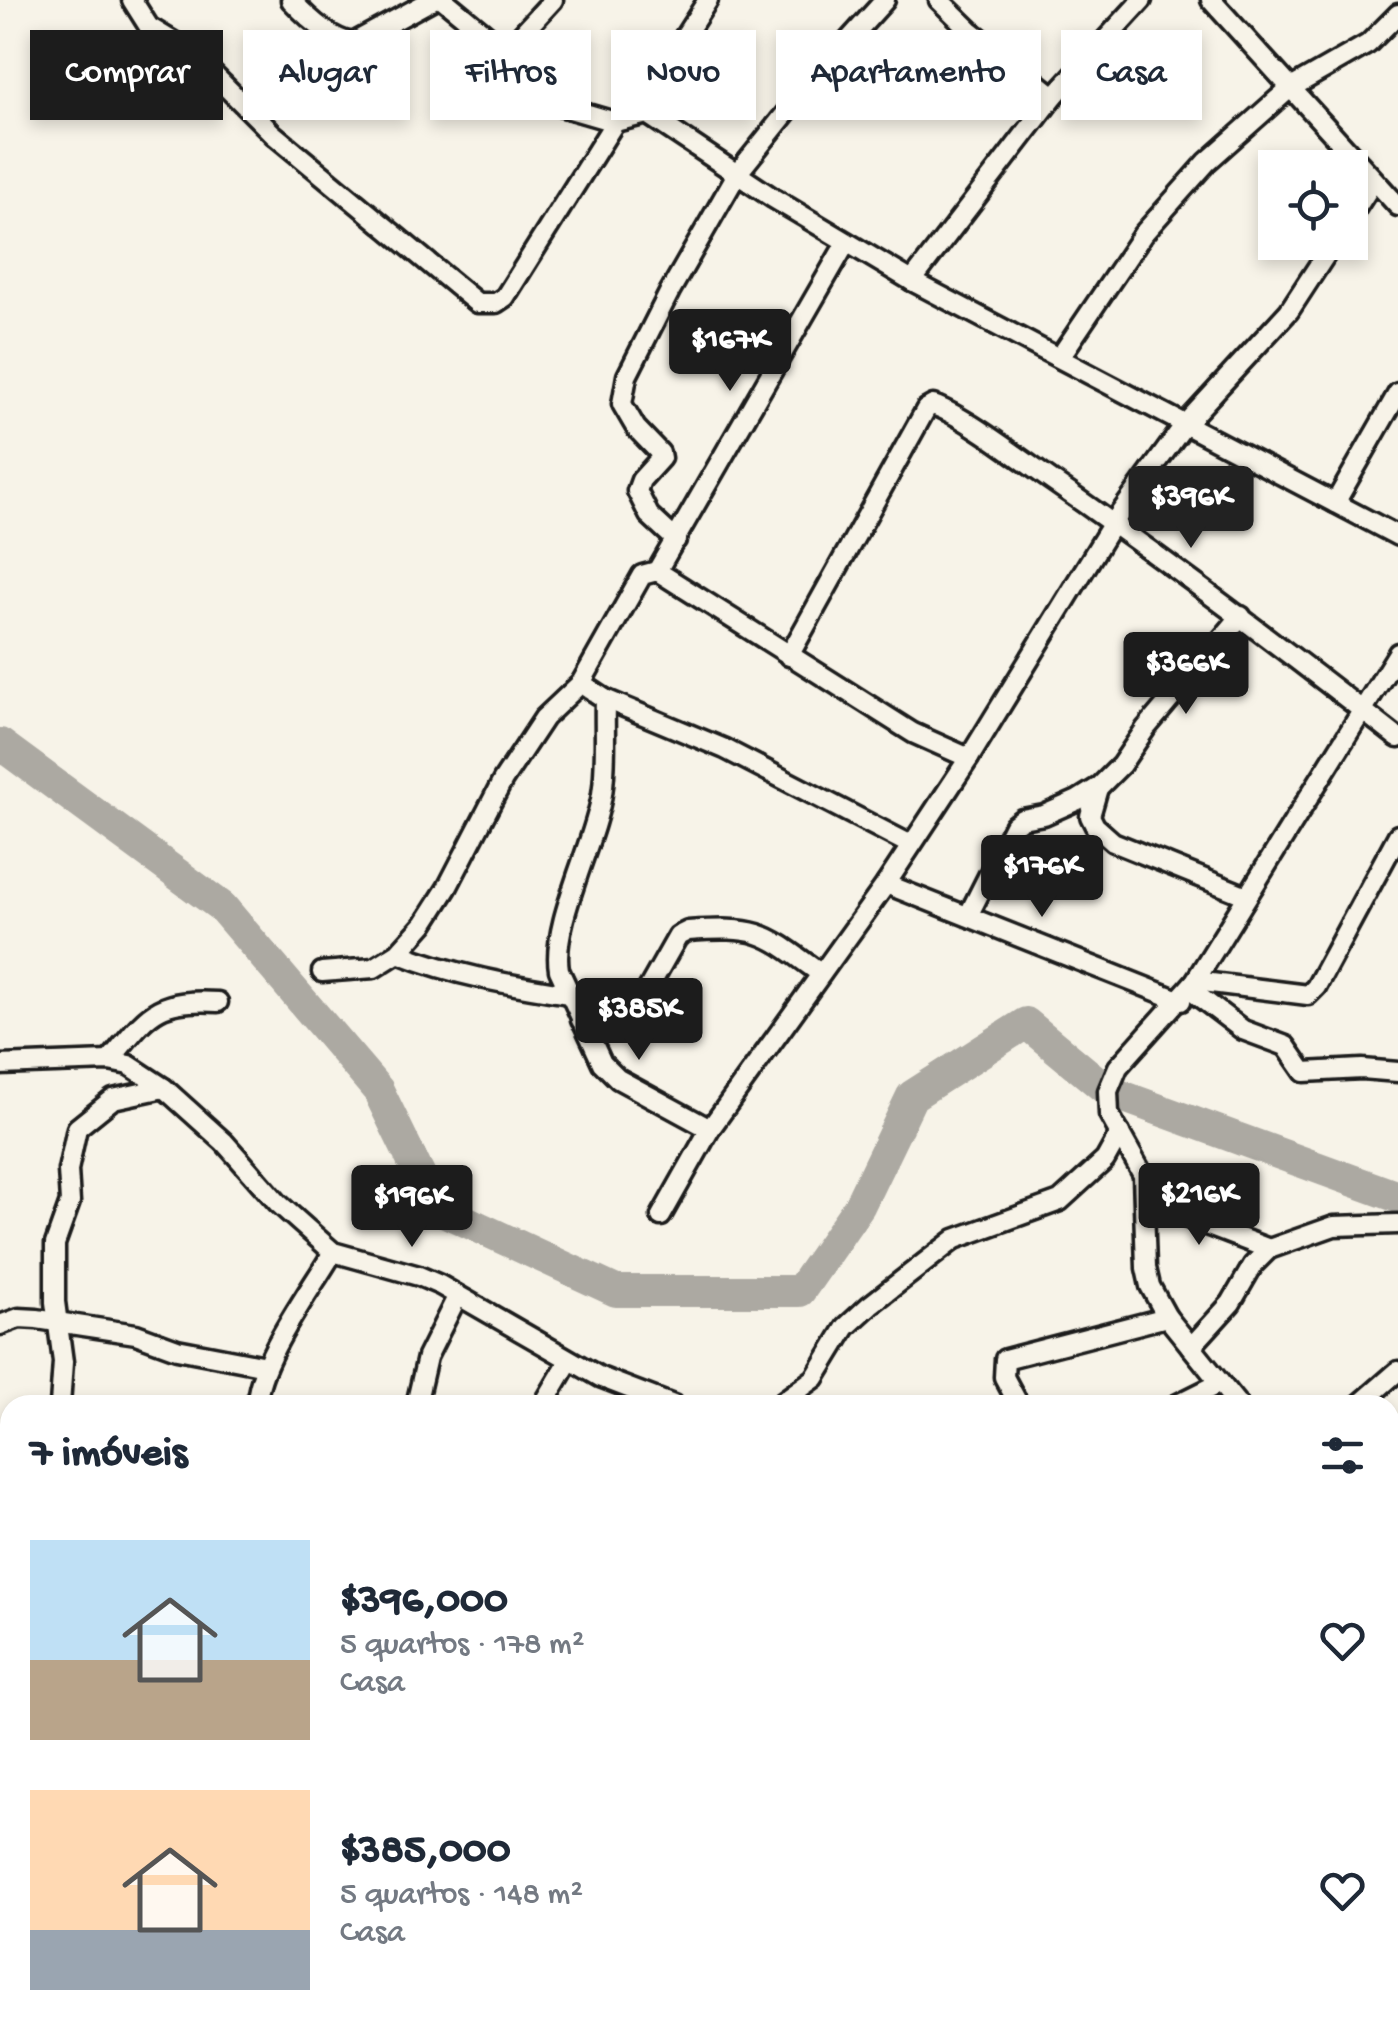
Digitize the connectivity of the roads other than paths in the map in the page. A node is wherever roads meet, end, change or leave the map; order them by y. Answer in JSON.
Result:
{"nodes":[{"id":1,"x":132,"y":0,"type":"edge"},
{"id":2,"x":291,"y":0,"type":"edge"},
{"id":3,"x":432,"y":0,"type":"edge"},
{"id":4,"x":444,"y":0,"type":"edge"},
{"id":5,"x":553,"y":0,"type":"edge"},
{"id":6,"x":708,"y":0,"type":"edge"},
{"id":7,"x":885,"y":0,"type":"edge"},
{"id":8,"x":939,"y":0,"type":"edge"},
{"id":9,"x":1142,"y":0,"type":"edge"},
{"id":10,"x":1211,"y":0,"type":"edge"},
{"id":11,"x":1398,"y":14,"type":"edge"},
{"id":12,"x":480,"y":30,"type":"edge"},
{"id":13,"x":525,"y":30,"type":"edge"},
{"id":14,"x":689,"y":30,"type":"edge"},
{"id":15,"x":1289,"y":90,"type":"junction"},
{"id":16,"x":1054,"y":96,"type":"junction"},
{"id":17,"x":591,"y":115,"type":"edge"},
{"id":18,"x":623,"y":120,"type":"edge"},
{"id":19,"x":655,"y":120,"type":"edge"},
{"id":20,"x":615,"y":122,"type":"junction"},
{"id":21,"x":736,"y":174,"type":"junction"},
{"id":22,"x":1373,"y":182,"type":"junction"},
{"id":23,"x":1368,"y":190,"type":"edge"},
{"id":24,"x":1398,"y":206,"type":"edge"},
{"id":25,"x":846,"y":243,"type":"junction"},
{"id":26,"x":1322,"y":260,"type":"edge"},
{"id":27,"x":912,"y":282,"type":"junction"},
{"id":28,"x":1060,"y":356,"type":"junction"},
{"id":29,"x":1398,"y":392,"type":"edge"},
{"id":30,"x":1184,"y":424,"type":"junction"},
{"id":31,"x":1335,"y":503,"type":"junction"},
{"id":32,"x":1113,"y":524,"type":"junction"},
{"id":33,"x":1398,"y":536,"type":"edge"},
{"id":34,"x":676,"y":540,"type":"junction"},
{"id":35,"x":657,"y":571,"type":"junction"},
{"id":36,"x":1241,"y":616,"type":"junction"},
{"id":37,"x":1398,"y":653,"type":"edge"},
{"id":38,"x":790,"y":656,"type":"junction"},
{"id":39,"x":581,"y":682,"type":"junction"},
{"id":40,"x":606,"y":699,"type":"junction"},
{"id":41,"x":1361,"y":709,"type":"junction"},
{"id":42,"x":1398,"y":738,"type":"edge"},
{"id":43,"x":969,"y":758,"type":"junction"},
{"id":44,"x":1098,"y":788,"type":"junction"},
{"id":45,"x":1398,"y":835,"type":"edge"},
{"id":46,"x":911,"y":845,"type":"junction"},
{"id":47,"x":886,"y":884,"type":"junction"},
{"id":48,"x":1246,"y":896,"type":"junction"},
{"id":49,"x":968,"y":916,"type":"junction"},
{"id":50,"x":398,"y":954,"type":"junction"},
{"id":51,"x":322,"y":972,"type":"dead end"},
{"id":52,"x":821,"y":974,"type":"junction"},
{"id":53,"x":1222,"y":984,"type":"junction"},
{"id":54,"x":1188,"y":990,"type":"junction"},
{"id":55,"x":569,"y":994,"type":"junction"},
{"id":56,"x":218,"y":1002,"type":"dead end"},
{"id":57,"x":582,"y":1020,"type":"junction"},
{"id":58,"x":1234,"y":1024,"type":"junction"},
{"id":59,"x":109,"y":1060,"type":"junction"},
{"id":60,"x":0,"y":1065,"type":"edge"},
{"id":61,"x":1398,"y":1072,"type":"edge"},
{"id":62,"x":164,"y":1088,"type":"junction"},
{"id":63,"x":710,"y":1130,"type":"junction"},
{"id":64,"x":1120,"y":1133,"type":"junction"},
{"id":65,"x":1146,"y":1202,"type":"junction"},
{"id":66,"x":661,"y":1216,"type":"dead end"},
{"id":67,"x":1398,"y":1224,"type":"edge"},
{"id":68,"x":1269,"y":1249,"type":"junction"},
{"id":69,"x":333,"y":1252,"type":"junction"},
{"id":70,"x":457,"y":1297,"type":"junction"},
{"id":71,"x":1167,"y":1317,"type":"junction"},
{"id":72,"x":57,"y":1322,"type":"junction"},
{"id":73,"x":0,"y":1324,"type":"edge"},
{"id":74,"x":1191,"y":1347,"type":"junction"},
{"id":75,"x":569,"y":1361,"type":"junction"},
{"id":76,"x":266,"y":1366,"type":"junction"},
{"id":77,"x":1398,"y":1371,"type":"edge"},
{"id":78,"x":1220,"y":1384,"type":"junction"},
{"id":79,"x":61,"y":1395,"type":"edge"},
{"id":80,"x":258,"y":1395,"type":"edge"},
{"id":81,"x":418,"y":1395,"type":"edge"},
{"id":82,"x":549,"y":1395,"type":"edge"},
{"id":83,"x":647,"y":1395,"type":"edge"},
{"id":84,"x":792,"y":1395,"type":"edge"},
{"id":85,"x":1014,"y":1395,"type":"edge"},
{"id":86,"x":1197,"y":1395,"type":"edge"},
{"id":87,"x":1229,"y":1395,"type":"edge"},
{"id":88,"x":1370,"y":1395,"type":"edge"}],
"edges":[{"from":1,"to":20,"type":"street"},
{"from":2,"to":3,"type":"street"},
{"from":4,"to":12,"type":"street"},
{"from":5,"to":13,"type":"street"},
{"from":6,"to":14,"type":"street"},
{"from":7,"to":21,"type":"street"},
{"from":8,"to":16,"type":"street"},
{"from":9,"to":16,"type":"street"},
{"from":10,"to":15,"type":"street"},
{"from":11,"to":15,"type":"street"},
{"from":15,"to":22,"type":"street"},
{"from":15,"to":28,"type":"street"},
{"from":16,"to":27,"type":"street"},
{"from":17,"to":20,"type":"street"},
{"from":18,"to":20,"type":"street"},
{"from":19,"to":21,"type":"street"},
{"from":21,"to":25,"type":"street"},
{"from":21,"to":34,"type":"street"},
{"from":22,"to":23,"type":"street"},
{"from":22,"to":24,"type":"street"},
{"from":25,"to":27,"type":"street"},
{"from":25,"to":34,"type":"street"},
{"from":26,"to":30,"type":"street"},
{"from":27,"to":28,"type":"street"},
{"from":28,"to":30,"type":"street"},
{"from":29,"to":31,"type":"street"},
{"from":30,"to":31,"type":"street"},
{"from":30,"to":32,"type":"street"},
{"from":31,"to":33,"type":"street"},
{"from":32,"to":36,"type":"street"},
{"from":32,"to":38,"type":"street"},
{"from":32,"to":43,"type":"street"},
{"from":34,"to":35,"type":"street"},
{"from":35,"to":38,"type":"street"},
{"from":35,"to":39,"type":"street"},
{"from":36,"to":41,"type":"street"},
{"from":36,"to":44,"type":"street"},
{"from":37,"to":41,"type":"street"},
{"from":38,"to":43,"type":"street"},
{"from":39,"to":40,"type":"street"},
{"from":39,"to":50,"type":"street"},
{"from":40,"to":46,"type":"street"},
{"from":40,"to":55,"type":"street"},
{"from":41,"to":42,"type":"street"},
{"from":41,"to":48,"type":"street"},
{"from":43,"to":46,"type":"street"},
{"from":44,"to":48,"type":"street"},
{"from":44,"to":49,"type":"street"},
{"from":45,"to":53,"type":"street"},
{"from":46,"to":47,"type":"street"},
{"from":47,"to":49,"type":"street"},
{"from":47,"to":52,"type":"street"},
{"from":48,"to":54,"type":"street"},
{"from":49,"to":54,"type":"street"},
{"from":50,"to":51,"type":"street"},
{"from":50,"to":55,"type":"street"},
{"from":52,"to":57,"type":"street"},
{"from":52,"to":63,"type":"street"},
{"from":53,"to":54,"type":"street"},
{"from":53,"to":58,"type":"street"},
{"from":54,"to":58,"type":"street"},
{"from":54,"to":64,"type":"street"},
{"from":55,"to":57,"type":"street"},
{"from":56,"to":59,"type":"street"},
{"from":57,"to":63,"type":"street"},
{"from":58,"to":61,"type":"street"},
{"from":59,"to":60,"type":"street"},
{"from":59,"to":62,"type":"street"},
{"from":62,"to":69,"type":"street"},
{"from":62,"to":72,"type":"street"},
{"from":63,"to":66,"type":"street"},
{"from":64,"to":65,"type":"street"},
{"from":64,"to":84,"type":"street"},
{"from":65,"to":68,"type":"street"},
{"from":65,"to":71,"type":"street"},
{"from":67,"to":68,"type":"street"},
{"from":68,"to":74,"type":"street"},
{"from":69,"to":70,"type":"street"},
{"from":69,"to":76,"type":"street"},
{"from":70,"to":75,"type":"street"},
{"from":70,"to":81,"type":"street"},
{"from":71,"to":74,"type":"street"},
{"from":71,"to":85,"type":"street"},
{"from":72,"to":73,"type":"street"},
{"from":72,"to":76,"type":"street"},
{"from":72,"to":79,"type":"street"},
{"from":74,"to":78,"type":"street"},
{"from":75,"to":82,"type":"street"},
{"from":75,"to":83,"type":"street"},
{"from":76,"to":80,"type":"street"},
{"from":77,"to":88,"type":"street"},
{"from":78,"to":86,"type":"street"},
{"from":78,"to":87,"type":"street"}]}
